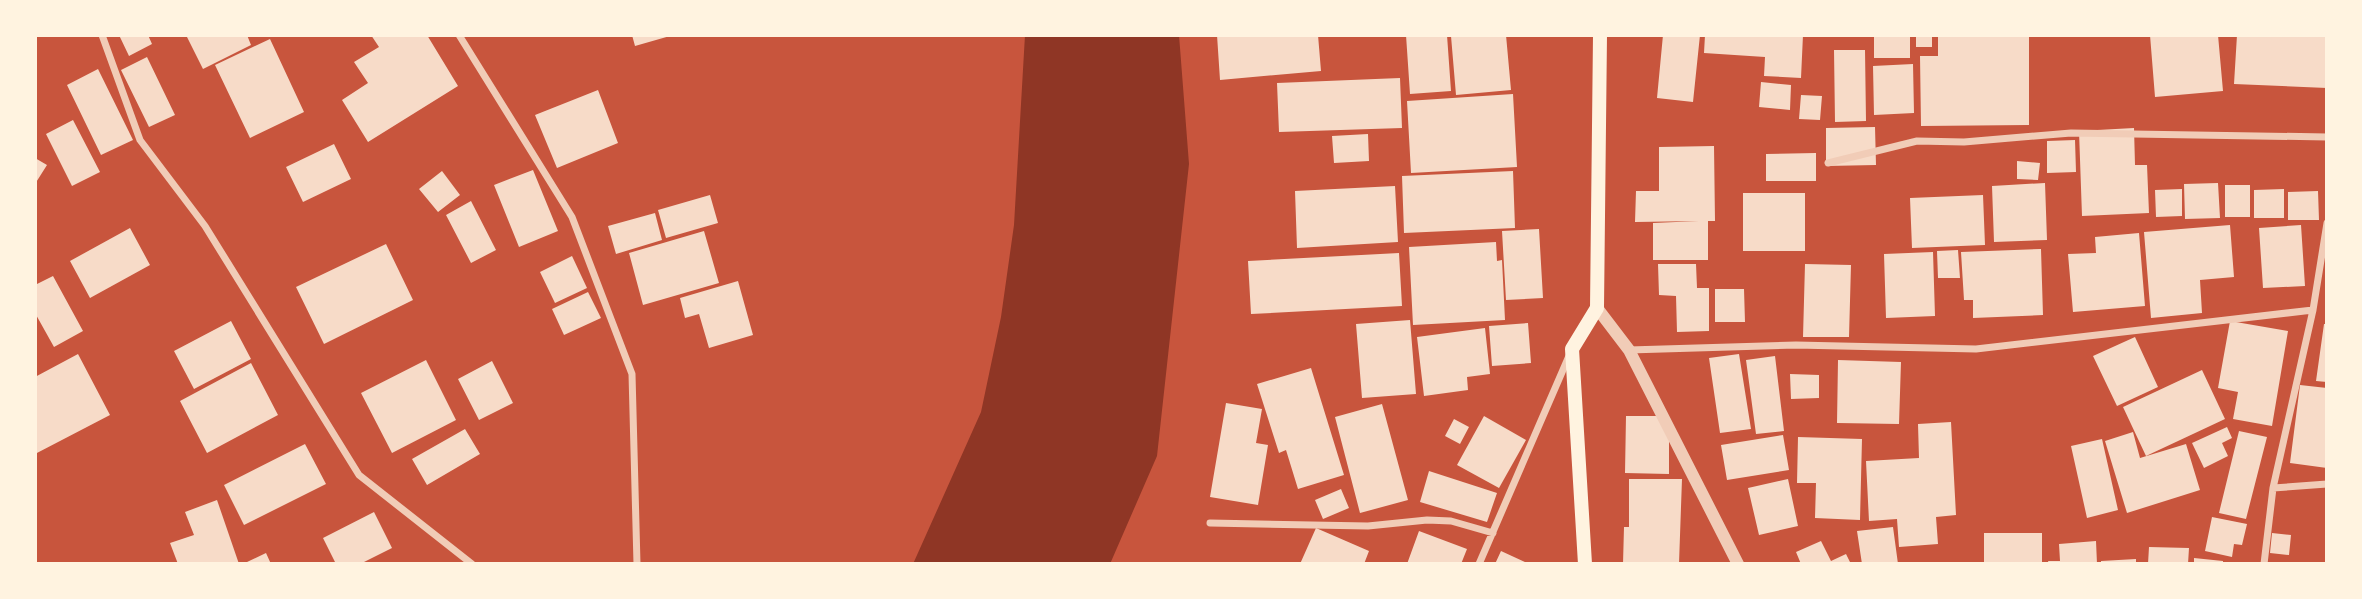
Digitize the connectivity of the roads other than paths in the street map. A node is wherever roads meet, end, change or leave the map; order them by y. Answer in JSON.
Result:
{"nodes":[{"id":1,"x":102,"y":35,"type":"edge"},
{"id":2,"x":459,"y":35,"type":"edge"},
{"id":3,"x":1600,"y":35,"type":"edge"},
{"id":4,"x":2327,"y":137,"type":"edge"},
{"id":5,"x":1828,"y":163,"type":"dead end"},
{"id":6,"x":2327,"y":223,"type":"edge"},
{"id":7,"x":1597,"y":308,"type":"junction"},
{"id":8,"x":2313,"y":310,"type":"junction"},
{"id":9,"x":1572,"y":349,"type":"junction"},
{"id":10,"x":1629,"y":350,"type":"junction"},
{"id":11,"x":2327,"y":484,"type":"edge"},
{"id":12,"x":2273,"y":488,"type":"junction"},
{"id":13,"x":1210,"y":523,"type":"dead end"},
{"id":14,"x":1493,"y":533,"type":"junction"},
{"id":15,"x":472,"y":564,"type":"edge"},
{"id":16,"x":637,"y":564,"type":"edge"},
{"id":17,"x":1479,"y":564,"type":"edge"},
{"id":18,"x":1585,"y":564,"type":"edge"},
{"id":19,"x":1738,"y":564,"type":"edge"},
{"id":20,"x":2264,"y":564,"type":"edge"}],
"edges":[{"from":1,"to":15,"type":"street"},
{"from":2,"to":16,"type":"street"},
{"from":3,"to":7,"type":"main road"},
{"from":4,"to":5,"type":"street"},
{"from":6,"to":8,"type":"street"},
{"from":7,"to":9,"type":"main road"},
{"from":7,"to":10,"type":"street"},
{"from":8,"to":10,"type":"street"},
{"from":8,"to":12,"type":"street"},
{"from":9,"to":14,"type":"street"},
{"from":9,"to":18,"type":"main road"},
{"from":10,"to":19,"type":"street"},
{"from":11,"to":12,"type":"street"},
{"from":12,"to":20,"type":"street"},
{"from":13,"to":14,"type":"street"},
{"from":14,"to":17,"type":"street"}]}
